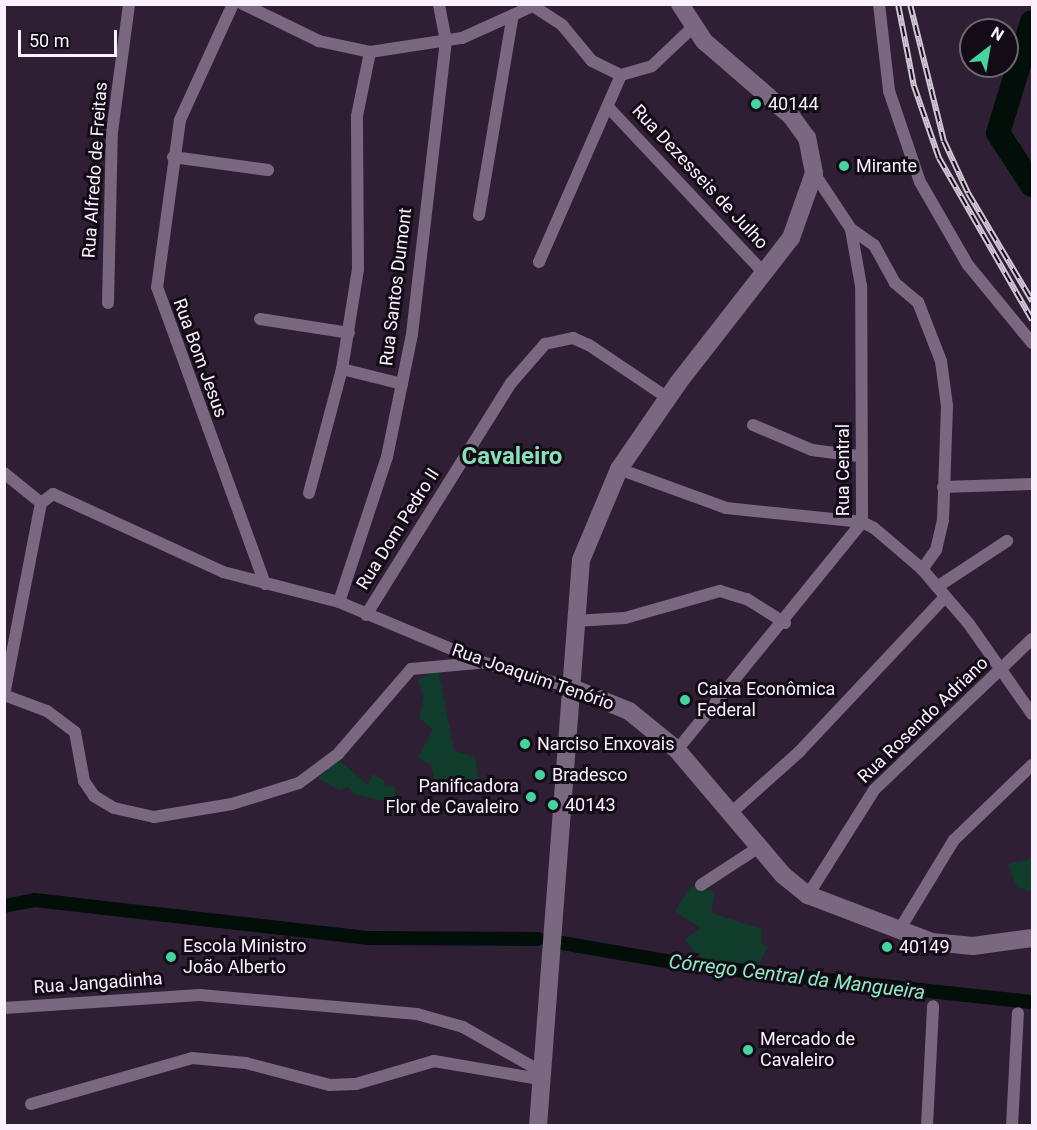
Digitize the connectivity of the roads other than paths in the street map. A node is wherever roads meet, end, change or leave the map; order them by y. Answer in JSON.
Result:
{"nodes":[{"id":1,"x":129,"y":4,"type":"edge"},
{"id":2,"x":233,"y":4,"type":"edge"},
{"id":3,"x":243,"y":4,"type":"edge"},
{"id":4,"x":439,"y":4,"type":"edge"},
{"id":5,"x":680,"y":4,"type":"edge"},
{"id":6,"x":879,"y":4,"type":"edge"},
{"id":7,"x":513,"y":15,"type":"junction"},
{"id":8,"x":692,"y":28,"type":"junction"},
{"id":9,"x":446,"y":41,"type":"junction"},
{"id":10,"x":370,"y":52,"type":"junction"},
{"id":11,"x":621,"y":75,"type":"junction"},
{"id":12,"x":608,"y":107,"type":"junction"},
{"id":13,"x":173,"y":157,"type":"junction"},
{"id":14,"x":268,"y":170,"type":"dead end"},
{"id":15,"x":814,"y":173,"type":"junction"},
{"id":16,"x":479,"y":215,"type":"dead end"},
{"id":17,"x":851,"y":230,"type":"junction"},
{"id":18,"x":539,"y":262,"type":"dead end"},
{"id":19,"x":764,"y":273,"type":"junction"},
{"id":20,"x":108,"y":303,"type":"dead end"},
{"id":21,"x":260,"y":319,"type":"dead end"},
{"id":22,"x":349,"y":333,"type":"junction"},
{"id":23,"x":1032,"y":343,"type":"edge"},
{"id":24,"x":342,"y":369,"type":"junction"},
{"id":25,"x":402,"y":384,"type":"junction"},
{"id":26,"x":668,"y":398,"type":"junction"},
{"id":27,"x":753,"y":424,"type":"dead end"},
{"id":28,"x":859,"y":456,"type":"junction"},
{"id":29,"x":619,"y":469,"type":"junction"},
{"id":30,"x":4,"y":473,"type":"edge"},
{"id":31,"x":1032,"y":484,"type":"edge"},
{"id":32,"x":943,"y":487,"type":"junction"},
{"id":33,"x":309,"y":493,"type":"dead end"},
{"id":34,"x":44,"y":499,"type":"junction"},
{"id":35,"x":862,"y":522,"type":"junction"},
{"id":36,"x":1007,"y":541,"type":"dead end"},
{"id":37,"x":922,"y":569,"type":"junction"},
{"id":38,"x":265,"y":584,"type":"junction"},
{"id":39,"x":941,"y":592,"type":"junction"},
{"id":40,"x":339,"y":602,"type":"junction"},
{"id":41,"x":366,"y":615,"type":"junction"},
{"id":42,"x":574,"y":621,"type":"junction"},
{"id":43,"x":784,"y":623,"type":"junction"},
{"id":44,"x":1032,"y":639,"type":"edge"},
{"id":45,"x":485,"y":663,"type":"junction"},
{"id":46,"x":1002,"y":669,"type":"junction"},
{"id":47,"x":570,"y":687,"type":"junction"},
{"id":48,"x":4,"y":695,"type":"edge"},
{"id":49,"x":1032,"y":714,"type":"edge"},
{"id":50,"x":677,"y":750,"type":"junction"},
{"id":51,"x":1032,"y":765,"type":"edge"},
{"id":52,"x":732,"y":812,"type":"junction"},
{"id":53,"x":759,"y":847,"type":"junction"},
{"id":54,"x":701,"y":885,"type":"dead end"},
{"id":55,"x":808,"y":895,"type":"junction"},
{"id":56,"x":898,"y":932,"type":"junction"},
{"id":57,"x":1032,"y":938,"type":"edge"},
{"id":58,"x":933,"y":1006,"type":"dead end"},
{"id":59,"x":4,"y":1008,"type":"edge"},
{"id":60,"x":1018,"y":1013,"type":"dead end"},
{"id":61,"x":540,"y":1075,"type":"junction"},
{"id":62,"x":31,"y":1104,"type":"dead end"},
{"id":63,"x":538,"y":1125,"type":"edge"},
{"id":64,"x":927,"y":1125,"type":"edge"},
{"id":65,"x":1012,"y":1125,"type":"edge"}],
"edges":[{"from":1,"to":20,"type":"street","name":"Rua Alfredo de Freitas"},
{"from":2,"to":13,"type":"street","name":"Rua Bom Jesus"},
{"from":3,"to":10,"type":"street"},
{"from":4,"to":9,"type":"street","name":"Rua Santos Dumont"},
{"from":5,"to":8,"type":"main road"},
{"from":6,"to":23,"type":"street"},
{"from":7,"to":9,"type":"street"},
{"from":7,"to":11,"type":"street"},
{"from":7,"to":16,"type":"street"},
{"from":8,"to":11,"type":"street"},
{"from":8,"to":15,"type":"main road"},
{"from":9,"to":10,"type":"street"},
{"from":9,"to":25,"type":"street","name":"Rua Santos Dumont"},
{"from":10,"to":22,"type":"street"},
{"from":11,"to":12,"type":"street"},
{"from":12,"to":18,"type":"street"},
{"from":12,"to":19,"type":"street","name":"Rua Dezesseis de Julho"},
{"from":13,"to":14,"type":"street"},
{"from":13,"to":38,"type":"street","name":"Rua Bom Jesus"},
{"from":15,"to":17,"type":"street","name":"Rua Central"},
{"from":15,"to":19,"type":"main road"},
{"from":17,"to":28,"type":"street","name":"Rua Central"},
{"from":17,"to":32,"type":"street"},
{"from":19,"to":26,"type":"main road"},
{"from":21,"to":22,"type":"street"},
{"from":22,"to":24,"type":"street"},
{"from":24,"to":25,"type":"street"},
{"from":24,"to":33,"type":"street"},
{"from":25,"to":40,"type":"street","name":"Rua Santos Dumont"},
{"from":26,"to":29,"type":"main road"},
{"from":26,"to":41,"type":"street","name":"Rua Dom Pedro II"},
{"from":27,"to":28,"type":"street"},
{"from":28,"to":35,"type":"street","name":"Rua Central"},
{"from":29,"to":35,"type":"street"},
{"from":29,"to":42,"type":"main road"},
{"from":30,"to":34,"type":"street"},
{"from":31,"to":32,"type":"street"},
{"from":32,"to":37,"type":"street"},
{"from":34,"to":38,"type":"street","name":"Rua Joaquim Tenório"},
{"from":34,"to":48,"type":"street"},
{"from":35,"to":37,"type":"street"},
{"from":35,"to":43,"type":"street","name":"Rua Central"},
{"from":36,"to":39,"type":"street"},
{"from":37,"to":39,"type":"street"},
{"from":38,"to":40,"type":"street","name":"Rua Joaquim Tenório"},
{"from":39,"to":46,"type":"street"},
{"from":39,"to":52,"type":"street"},
{"from":40,"to":41,"type":"street","name":"Rua Joaquim Tenório"},
{"from":41,"to":45,"type":"street","name":"Rua Joaquim Tenório"},
{"from":42,"to":43,"type":"street"},
{"from":42,"to":47,"type":"main road"},
{"from":43,"to":50,"type":"street","name":"Rua Central"},
{"from":44,"to":46,"type":"street","name":"Rua Rosendo Adriano"},
{"from":45,"to":47,"type":"street","name":"Rua Joaquim Tenório"},
{"from":45,"to":48,"type":"street"},
{"from":46,"to":49,"type":"street"},
{"from":46,"to":55,"type":"street","name":"Rua Rosendo Adriano"},
{"from":47,"to":50,"type":"main road","name":"Rua Joaquim Tenório"},
{"from":47,"to":61,"type":"main road"},
{"from":50,"to":52,"type":"main road","name":"Rua Joaquim Tenório"},
{"from":51,"to":56,"type":"street"},
{"from":52,"to":53,"type":"main road","name":"Rua Joaquim Tenório"},
{"from":53,"to":54,"type":"street"},
{"from":53,"to":55,"type":"main road","name":"Rua Joaquim Tenório"},
{"from":55,"to":56,"type":"main road","name":"Rua Joaquim Tenório"},
{"from":56,"to":57,"type":"main road","name":"Rua Joaquim Tenório"},
{"from":58,"to":64,"type":"street"},
{"from":59,"to":61,"type":"street","name":"Rua Jangadinha"},
{"from":60,"to":65,"type":"street"},
{"from":61,"to":62,"type":"street"},
{"from":61,"to":63,"type":"main road"}]}
